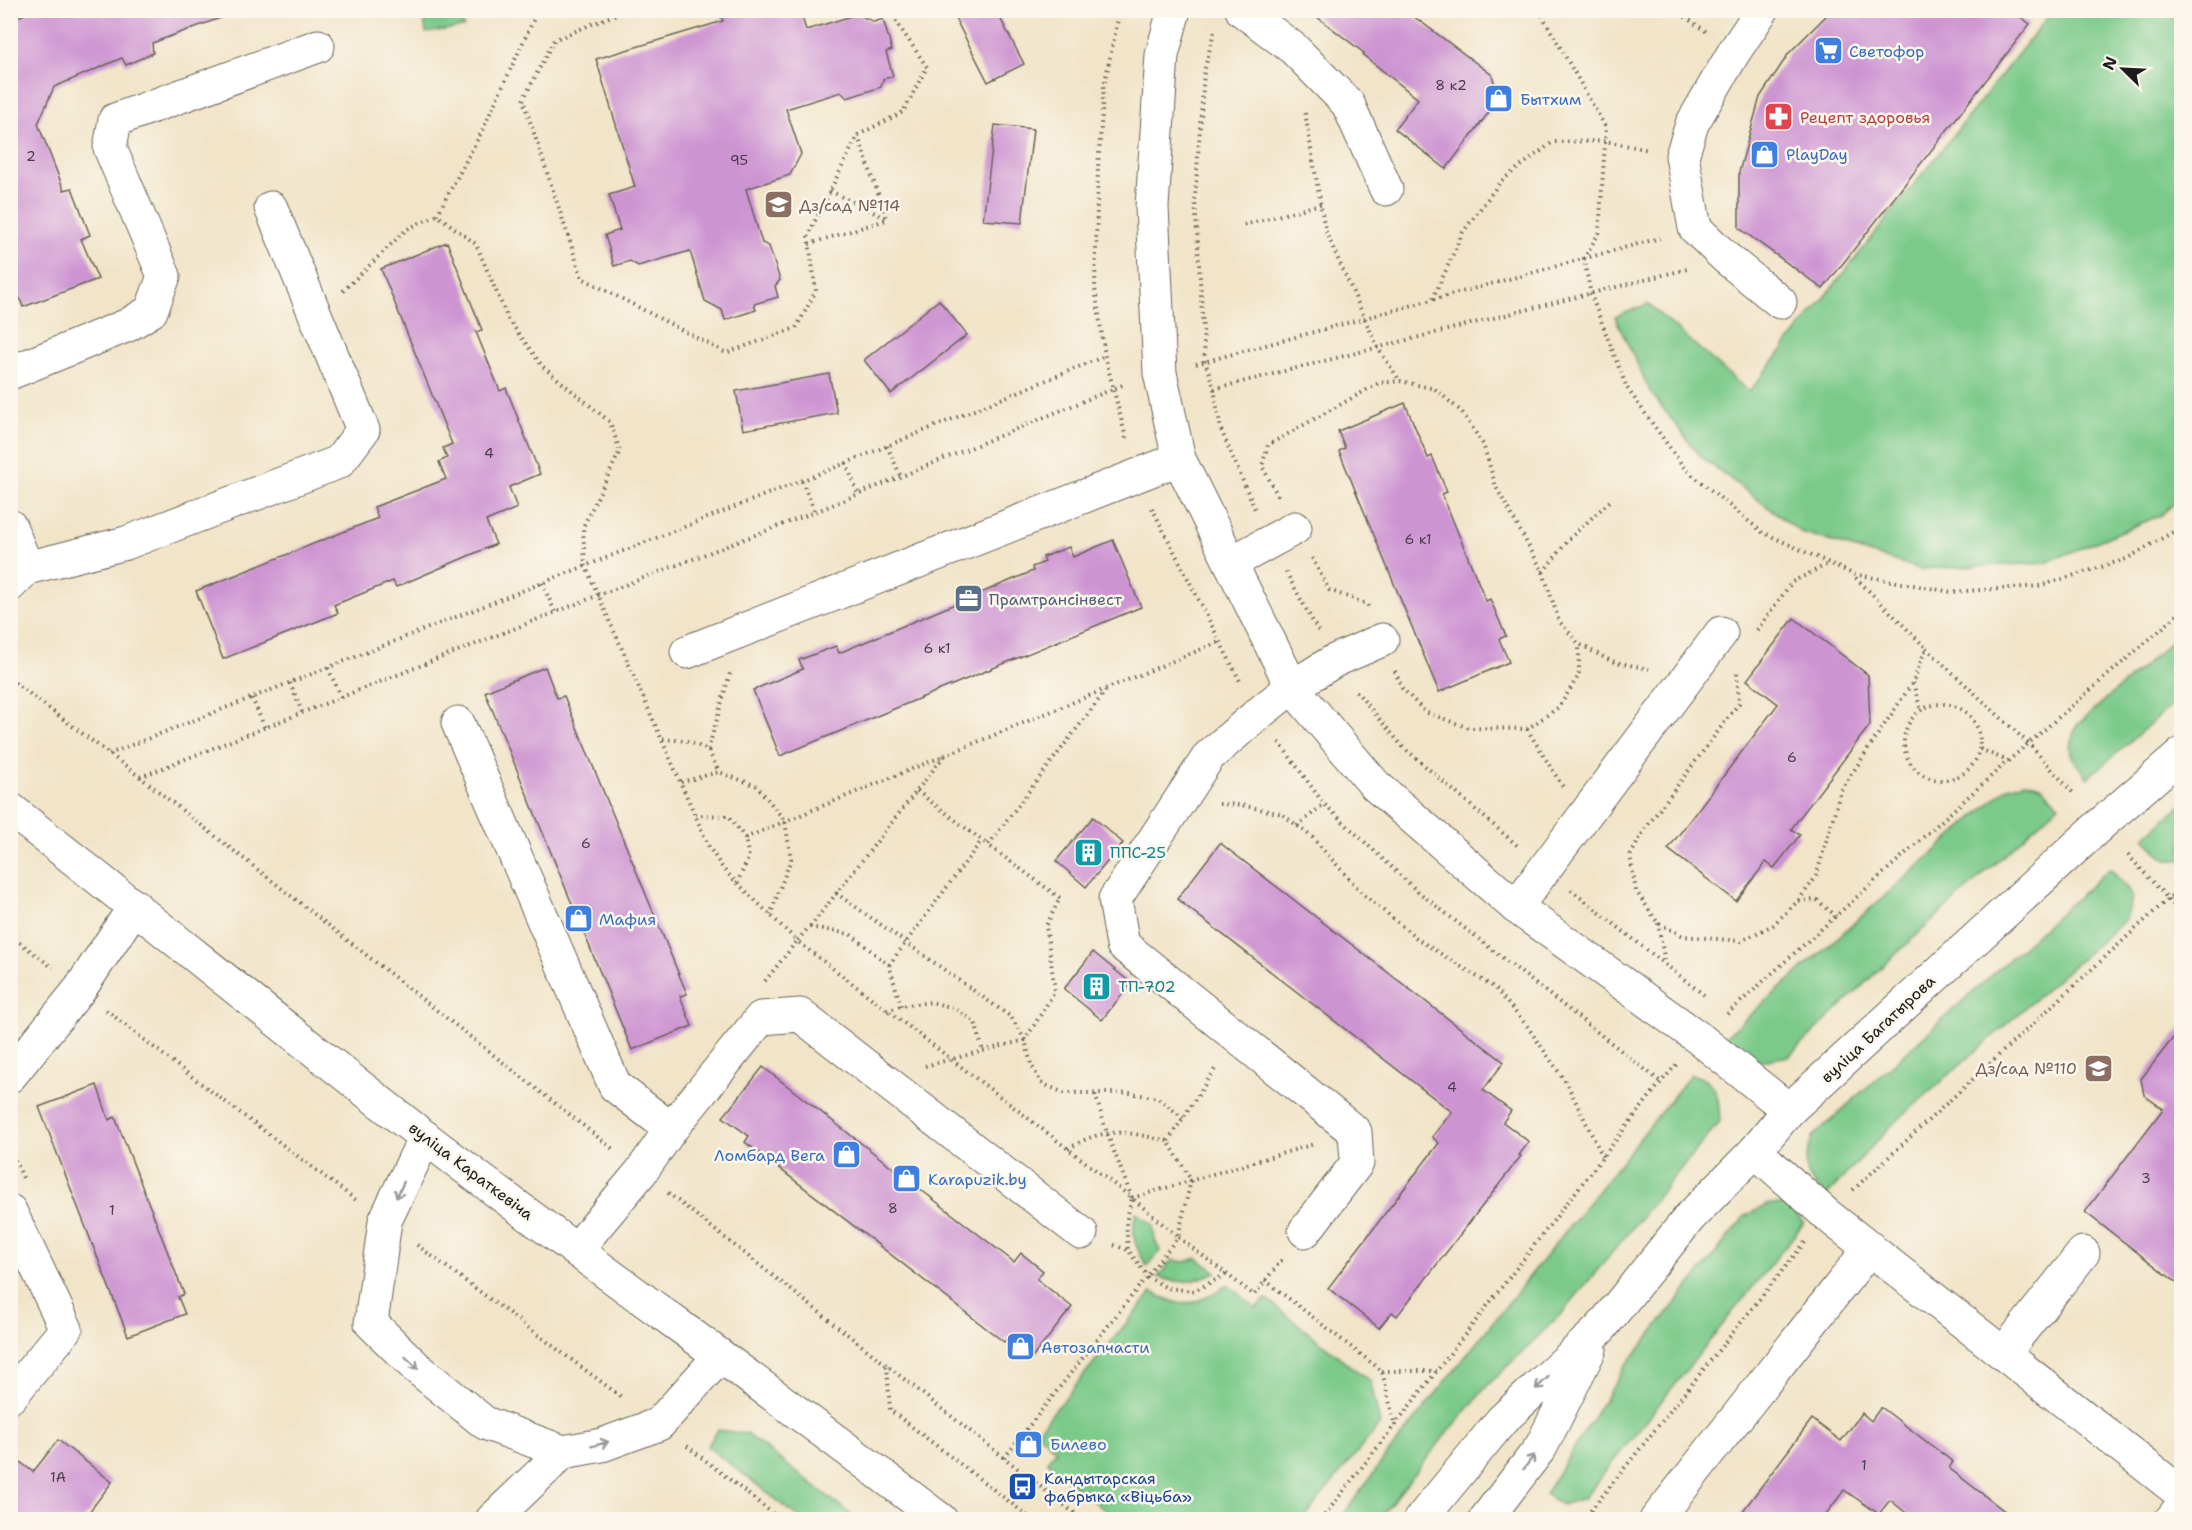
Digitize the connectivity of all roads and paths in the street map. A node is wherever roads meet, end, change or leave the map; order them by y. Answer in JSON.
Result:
{"nodes":[{"id":1,"x":538,"y":10,"type":"edge"},
{"id":2,"x":626,"y":10,"type":"edge"},
{"id":3,"x":888,"y":10,"type":"edge"},
{"id":4,"x":1174,"y":10,"type":"edge"},
{"id":5,"x":1242,"y":10,"type":"edge"},
{"id":6,"x":1539,"y":10,"type":"edge"},
{"id":7,"x":1762,"y":10,"type":"edge"},
{"id":8,"x":1214,"y":31,"type":"dead end"},
{"id":9,"x":318,"y":46,"type":"dead end"},
{"id":10,"x":1304,"y":105,"type":"dead end"},
{"id":11,"x":858,"y":135,"type":"junction"},
{"id":12,"x":1605,"y":141,"type":"junction"},
{"id":13,"x":1682,"y":156,"type":"junction"},
{"id":14,"x":1386,"y":189,"type":"dead end"},
{"id":15,"x":830,"y":191,"type":"junction"},
{"id":16,"x":1321,"y":204,"type":"junction"},
{"id":17,"x":271,"y":208,"type":"dead end"},
{"id":18,"x":437,"y":215,"type":"junction"},
{"id":19,"x":887,"y":219,"type":"junction"},
{"id":20,"x":1244,"y":225,"type":"dead end"},
{"id":21,"x":1695,"y":228,"type":"junction"},
{"id":22,"x":809,"y":244,"type":"junction"},
{"id":23,"x":1584,"y":258,"type":"junction"},
{"id":24,"x":1726,"y":258,"type":"junction"},
{"id":25,"x":1591,"y":295,"type":"junction"},
{"id":26,"x":1433,"y":299,"type":"junction"},
{"id":27,"x":1780,"y":302,"type":"dead end"},
{"id":28,"x":316,"y":316,"type":"junction"},
{"id":29,"x":1364,"y":318,"type":"junction"},
{"id":30,"x":1378,"y":348,"type":"junction"},
{"id":31,"x":1105,"y":356,"type":"dead end"},
{"id":32,"x":1204,"y":361,"type":"junction"},
{"id":33,"x":10,"y":373,"type":"edge"},
{"id":34,"x":1160,"y":373,"type":"junction"},
{"id":35,"x":1400,"y":381,"type":"junction"},
{"id":36,"x":1214,"y":390,"type":"junction"},
{"id":37,"x":887,"y":446,"type":"junction"},
{"id":38,"x":1179,"y":459,"type":"junction"},
{"id":39,"x":846,"y":463,"type":"junction"},
{"id":40,"x":901,"y":477,"type":"junction"},
{"id":41,"x":802,"y":481,"type":"junction"},
{"id":42,"x":858,"y":494,"type":"junction"},
{"id":43,"x":1610,"y":501,"type":"dead end"},
{"id":44,"x":815,"y":512,"type":"junction"},
{"id":45,"x":10,"y":526,"type":"edge"},
{"id":46,"x":2181,"y":527,"type":"edge"},
{"id":47,"x":1282,"y":535,"type":"junction"},
{"id":48,"x":1231,"y":563,"type":"junction"},
{"id":49,"x":1829,"y":563,"type":"junction"},
{"id":50,"x":585,"y":565,"type":"junction"},
{"id":51,"x":1544,"y":572,"type":"junction"},
{"id":52,"x":1853,"y":574,"type":"junction"},
{"id":53,"x":19,"y":577,"type":"edge"},
{"id":54,"x":542,"y":583,"type":"junction"},
{"id":55,"x":599,"y":595,"type":"junction"},
{"id":56,"x":555,"y":612,"type":"junction"},
{"id":57,"x":742,"y":630,"type":"junction"},
{"id":58,"x":1736,"y":636,"type":"joint"},
{"id":59,"x":1382,"y":640,"type":"junction"},
{"id":60,"x":1219,"y":642,"type":"dead end"},
{"id":61,"x":1579,"y":644,"type":"junction"},
{"id":62,"x":1926,"y":648,"type":"junction"},
{"id":63,"x":687,"y":652,"type":"dead end"},
{"id":64,"x":1334,"y":661,"type":"junction"},
{"id":65,"x":328,"y":668,"type":"junction"},
{"id":66,"x":1737,"y":670,"type":"dead end"},
{"id":67,"x":1692,"y":671,"type":"junction"},
{"id":68,"x":10,"y":679,"type":"edge"},
{"id":69,"x":1912,"y":682,"type":"junction"},
{"id":70,"x":290,"y":683,"type":"junction"},
{"id":71,"x":1292,"y":687,"type":"junction"},
{"id":72,"x":1107,"y":688,"type":"junction"},
{"id":73,"x":252,"y":698,"type":"junction"},
{"id":74,"x":341,"y":698,"type":"junction"},
{"id":75,"x":1921,"y":711,"type":"junction"},
{"id":76,"x":302,"y":712,"type":"junction"},
{"id":77,"x":458,"y":723,"type":"dead end"},
{"id":78,"x":265,"y":728,"type":"junction"},
{"id":79,"x":1527,"y":729,"type":"junction"},
{"id":80,"x":662,"y":739,"type":"junction"},
{"id":81,"x":1980,"y":749,"type":"junction"},
{"id":82,"x":708,"y":750,"type":"junction"},
{"id":83,"x":109,"y":754,"type":"junction"},
{"id":84,"x":2181,"y":754,"type":"edge"},
{"id":85,"x":945,"y":755,"type":"junction"},
{"id":86,"x":2008,"y":761,"type":"dead end"},
{"id":87,"x":719,"y":771,"type":"junction"},
{"id":88,"x":140,"y":777,"type":"junction"},
{"id":89,"x":681,"y":782,"type":"junction"},
{"id":90,"x":917,"y":791,"type":"junction"},
{"id":91,"x":2075,"y":795,"type":"dead end"},
{"id":92,"x":1179,"y":802,"type":"junction"},
{"id":93,"x":1324,"y":804,"type":"dead end"},
{"id":94,"x":10,"y":809,"type":"edge"},
{"id":95,"x":695,"y":815,"type":"junction"},
{"id":96,"x":1583,"y":818,"type":"junction"},
{"id":97,"x":784,"y":821,"type":"junction"},
{"id":98,"x":1298,"y":826,"type":"junction"},
{"id":99,"x":745,"y":838,"type":"junction"},
{"id":100,"x":982,"y":840,"type":"junction"},
{"id":101,"x":988,"y":844,"type":"junction"},
{"id":102,"x":2128,"y":855,"type":"dead end"},
{"id":103,"x":1544,"y":869,"type":"junction"},
{"id":104,"x":737,"y":883,"type":"junction"},
{"id":105,"x":2181,"y":886,"type":"edge"},
{"id":106,"x":836,"y":893,"type":"junction"},
{"id":107,"x":2166,"y":899,"type":"junction"},
{"id":108,"x":1798,"y":901,"type":"junction"},
{"id":109,"x":135,"y":906,"type":"junction"},
{"id":110,"x":1516,"y":908,"type":"junction"},
{"id":111,"x":2181,"y":914,"type":"edge"},
{"id":112,"x":770,"y":915,"type":"junction"},
{"id":113,"x":1836,"y":916,"type":"dead end"},
{"id":114,"x":1658,"y":923,"type":"junction"},
{"id":115,"x":809,"y":927,"type":"junction"},
{"id":116,"x":905,"y":943,"type":"junction"},
{"id":117,"x":1665,"y":964,"type":"junction"},
{"id":118,"x":889,"y":965,"type":"junction"},
{"id":119,"x":1710,"y":999,"type":"dead end"},
{"id":120,"x":901,"y":1006,"type":"junction"},
{"id":121,"x":1719,"y":1006,"type":"dead end"},
{"id":122,"x":887,"y":1011,"type":"dead end"},
{"id":123,"x":1728,"y":1013,"type":"dead end"},
{"id":124,"x":1236,"y":1036,"type":"junction"},
{"id":125,"x":1025,"y":1040,"type":"junction"},
{"id":126,"x":983,"y":1051,"type":"junction"},
{"id":127,"x":10,"y":1076,"type":"edge"},
{"id":128,"x":880,"y":1077,"type":"junction"},
{"id":129,"x":1789,"y":1110,"type":"junction"},
{"id":130,"x":1183,"y":1118,"type":"junction"},
{"id":131,"x":671,"y":1129,"type":"junction"},
{"id":132,"x":1356,"y":1132,"type":"junction"},
{"id":133,"x":425,"y":1137,"type":"junction"},
{"id":134,"x":1168,"y":1141,"type":"junction"},
{"id":135,"x":1068,"y":1149,"type":"dead end"},
{"id":136,"x":1755,"y":1150,"type":"junction"},
{"id":137,"x":1603,"y":1157,"type":"dead end"},
{"id":138,"x":641,"y":1172,"type":"junction"},
{"id":139,"x":1191,"y":1180,"type":"junction"},
{"id":140,"x":1132,"y":1198,"type":"junction"},
{"id":141,"x":10,"y":1211,"type":"edge"},
{"id":142,"x":1827,"y":1215,"type":"junction"},
{"id":143,"x":1305,"y":1231,"type":"joint"},
{"id":144,"x":1080,"y":1233,"type":"dead end"},
{"id":145,"x":1178,"y":1237,"type":"junction"},
{"id":146,"x":1870,"y":1248,"type":"junction"},
{"id":147,"x":576,"y":1250,"type":"junction"},
{"id":148,"x":2083,"y":1253,"type":"dead end"},
{"id":149,"x":1227,"y":1274,"type":"junction"},
{"id":150,"x":1148,"y":1277,"type":"junction"},
{"id":151,"x":1265,"y":1280,"type":"junction"},
{"id":152,"x":1600,"y":1329,"type":"junction"},
{"id":153,"x":2004,"y":1353,"type":"junction"},
{"id":154,"x":720,"y":1356,"type":"junction"},
{"id":155,"x":887,"y":1366,"type":"junction"},
{"id":156,"x":1382,"y":1371,"type":"junction"},
{"id":157,"x":1437,"y":1371,"type":"dead end"},
{"id":158,"x":10,"y":1397,"type":"edge"},
{"id":159,"x":1395,"y":1426,"type":"dead end"},
{"id":160,"x":563,"y":1452,"type":"junction"},
{"id":161,"x":1004,"y":1458,"type":"junction"},
{"id":162,"x":2181,"y":1494,"type":"edge"},
{"id":163,"x":2181,"y":1506,"type":"edge"},
{"id":164,"x":492,"y":1520,"type":"edge"},
{"id":165,"x":941,"y":1520,"type":"edge"},
{"id":166,"x":1033,"y":1520,"type":"edge"},
{"id":167,"x":1083,"y":1520,"type":"edge"},
{"id":168,"x":1420,"y":1520,"type":"edge"},
{"id":169,"x":1485,"y":1520,"type":"edge"},
{"id":170,"x":1583,"y":1520,"type":"edge"},
{"id":171,"x":1656,"y":1520,"type":"edge"},
{"id":172,"x":2171,"y":1520,"type":"edge"}],
"edges":[{"from":1,"to":18,"type":"path"},
{"from":2,"to":22,"type":"path"},
{"from":3,"to":11,"type":"path"},
{"from":4,"to":34,"type":"street"},
{"from":5,"to":14,"type":"street"},
{"from":6,"to":12,"type":"path"},
{"from":7,"to":13,"type":"street"},
{"from":8,"to":32,"type":"path"},
{"from":9,"to":33,"type":"street"},
{"from":10,"to":16,"type":"path"},
{"from":11,"to":15,"type":"path"},
{"from":11,"to":19,"type":"path"},
{"from":12,"to":13,"type":"path"},
{"from":12,"to":23,"type":"path"},
{"from":12,"to":26,"type":"path"},
{"from":13,"to":21,"type":"street"},
{"from":15,"to":19,"type":"path"},
{"from":15,"to":22,"type":"path"},
{"from":16,"to":20,"type":"path"},
{"from":16,"to":29,"type":"path"},
{"from":17,"to":28,"type":"street"},
{"from":18,"to":28,"type":"path"},
{"from":18,"to":50,"type":"path"},
{"from":19,"to":22,"type":"path"},
{"from":21,"to":23,"type":"path"},
{"from":21,"to":24,"type":"street"},
{"from":23,"to":25,"type":"path"},
{"from":23,"to":26,"type":"path"},
{"from":24,"to":25,"type":"path"},
{"from":24,"to":27,"type":"street"},
{"from":25,"to":30,"type":"path"},
{"from":25,"to":49,"type":"path"},
{"from":26,"to":29,"type":"path"},
{"from":28,"to":53,"type":"street"},
{"from":29,"to":30,"type":"path"},
{"from":29,"to":32,"type":"path"},
{"from":30,"to":35,"type":"path"},
{"from":30,"to":36,"type":"path"},
{"from":31,"to":37,"type":"path"},
{"from":32,"to":34,"type":"path"},
{"from":32,"to":36,"type":"path"},
{"from":34,"to":38,"type":"street"},
{"from":34,"to":40,"type":"path"},
{"from":35,"to":47,"type":"path"},
{"from":35,"to":51,"type":"path"},
{"from":36,"to":47,"type":"path"},
{"from":37,"to":39,"type":"path"},
{"from":37,"to":40,"type":"path"},
{"from":38,"to":48,"type":"street"},
{"from":38,"to":57,"type":"street"},
{"from":39,"to":41,"type":"path"},
{"from":39,"to":42,"type":"path"},
{"from":40,"to":42,"type":"path"},
{"from":41,"to":44,"type":"path"},
{"from":41,"to":50,"type":"path"},
{"from":42,"to":44,"type":"path"},
{"from":43,"to":51,"type":"path"},
{"from":44,"to":55,"type":"path"},
{"from":45,"to":53,"type":"street"},
{"from":46,"to":52,"type":"path"},
{"from":47,"to":48,"type":"street"},
{"from":47,"to":59,"type":"path"},
{"from":47,"to":64,"type":"path"},
{"from":48,"to":71,"type":"street"},
{"from":49,"to":52,"type":"path"},
{"from":49,"to":58,"type":"path"},
{"from":50,"to":54,"type":"path"},
{"from":50,"to":55,"type":"path"},
{"from":51,"to":61,"type":"path"},
{"from":52,"to":62,"type":"path"},
{"from":54,"to":56,"type":"path"},
{"from":54,"to":65,"type":"path"},
{"from":55,"to":56,"type":"path"},
{"from":55,"to":80,"type":"path"},
{"from":56,"to":74,"type":"path"},
{"from":57,"to":63,"type":"street"},
{"from":57,"to":82,"type":"path"},
{"from":58,"to":67,"type":"street"},
{"from":59,"to":64,"type":"street"},
{"from":59,"to":79,"type":"path"},
{"from":60,"to":72,"type":"path"},
{"from":61,"to":67,"type":"path"},
{"from":61,"to":79,"type":"path"},
{"from":62,"to":69,"type":"path"},
{"from":62,"to":91,"type":"path"},
{"from":64,"to":71,"type":"street"},
{"from":64,"to":103,"type":"path"},
{"from":65,"to":70,"type":"path"},
{"from":65,"to":74,"type":"path"},
{"from":66,"to":114,"type":"path"},
{"from":67,"to":96,"type":"street"},
{"from":68,"to":83,"type":"path"},
{"from":69,"to":75,"type":"path"},
{"from":69,"to":108,"type":"path"},
{"from":70,"to":73,"type":"path"},
{"from":70,"to":76,"type":"path"},
{"from":71,"to":92,"type":"street"},
{"from":71,"to":110,"type":"street"},
{"from":72,"to":85,"type":"path"},
{"from":72,"to":101,"type":"path"},
{"from":73,"to":78,"type":"path"},
{"from":73,"to":83,"type":"path"},
{"from":74,"to":76,"type":"path"},
{"from":75,"to":81,"type":"path"},
{"from":75,"to":81,"type":"path"},
{"from":76,"to":78,"type":"path"},
{"from":77,"to":131,"type":"street"},
{"from":78,"to":88,"type":"path"},
{"from":79,"to":96,"type":"path"},
{"from":80,"to":82,"type":"path"},
{"from":80,"to":89,"type":"path"},
{"from":81,"to":86,"type":"path"},
{"from":82,"to":87,"type":"path"},
{"from":83,"to":88,"type":"path"},
{"from":84,"to":129,"type":"street","name":"вуліца Багатырова"},
{"from":85,"to":90,"type":"path"},
{"from":85,"to":97,"type":"path"},
{"from":87,"to":89,"type":"path"},
{"from":87,"to":97,"type":"path"},
{"from":88,"to":138,"type":"path"},
{"from":89,"to":95,"type":"path"},
{"from":90,"to":100,"type":"path"},
{"from":90,"to":106,"type":"path"},
{"from":92,"to":98,"type":"path"},
{"from":92,"to":124,"type":"street"},
{"from":93,"to":98,"type":"path"},
{"from":94,"to":109,"type":"street","name":"вуліца Караткевіча"},
{"from":95,"to":99,"type":"path"},
{"from":95,"to":104,"type":"path"},
{"from":96,"to":103,"type":"street"},
{"from":97,"to":99,"type":"path"},
{"from":97,"to":112,"type":"path"},
{"from":98,"to":137,"type":"path"},
{"from":99,"to":104,"type":"path"},
{"from":100,"to":101,"type":"path"},
{"from":100,"to":116,"type":"path"},
{"from":101,"to":125,"type":"path"},
{"from":102,"to":107,"type":"path"},
{"from":103,"to":110,"type":"street"},
{"from":103,"to":117,"type":"path"},
{"from":104,"to":112,"type":"path"},
{"from":105,"to":107,"type":"path"},
{"from":106,"to":115,"type":"path"},
{"from":106,"to":116,"type":"path"},
{"from":107,"to":111,"type":"path"},
{"from":107,"to":142,"type":"path"},
{"from":108,"to":113,"type":"path"},
{"from":108,"to":114,"type":"path"},
{"from":109,"to":127,"type":"street"},
{"from":109,"to":133,"type":"street","name":"вуліца Караткевіча"},
{"from":110,"to":129,"type":"street"},
{"from":112,"to":115,"type":"path"},
{"from":114,"to":117,"type":"path"},
{"from":115,"to":118,"type":"path"},
{"from":116,"to":118,"type":"path"},
{"from":116,"to":125,"type":"path"},
{"from":117,"to":119,"type":"path"},
{"from":118,"to":120,"type":"path"},
{"from":120,"to":122,"type":"path"},
{"from":120,"to":126,"type":"path"},
{"from":121,"to":123,"type":"path"},
{"from":124,"to":130,"type":"path"},
{"from":124,"to":132,"type":"street"},
{"from":125,"to":126,"type":"path"},
{"from":125,"to":130,"type":"path"},
{"from":126,"to":128,"type":"path"},
{"from":128,"to":131,"type":"street"},
{"from":128,"to":144,"type":"street"},
{"from":129,"to":136,"type":"street","name":"вуліца Багатырова"},
{"from":130,"to":134,"type":"path"},
{"from":131,"to":138,"type":"street"},
{"from":132,"to":139,"type":"path"},
{"from":132,"to":143,"type":"street"},
{"from":133,"to":147,"type":"street","name":"вуліца Караткевіча"},
{"from":133,"to":160,"type":"street","one_way":true},
{"from":134,"to":135,"type":"path"},
{"from":134,"to":139,"type":"path"},
{"from":136,"to":142,"type":"street"},
{"from":136,"to":152,"type":"street","name":"вуліца Багатырова"},
{"from":138,"to":147,"type":"street"},
{"from":138,"to":155,"type":"path"},
{"from":139,"to":140,"type":"path"},
{"from":139,"to":145,"type":"path"},
{"from":140,"to":145,"type":"path"},
{"from":140,"to":150,"type":"path"},
{"from":141,"to":158,"type":"street"},
{"from":142,"to":146,"type":"street"},
{"from":142,"to":170,"type":"path"},
{"from":143,"to":151,"type":"path"},
{"from":145,"to":149,"type":"path"},
{"from":145,"to":150,"type":"path"},
{"from":146,"to":153,"type":"street"},
{"from":146,"to":171,"type":"street"},
{"from":147,"to":154,"type":"street","name":"вуліца Караткевіча"},
{"from":148,"to":153,"type":"street"},
{"from":149,"to":150,"type":"path"},
{"from":149,"to":151,"type":"path"},
{"from":150,"to":161,"type":"path"},
{"from":151,"to":156,"type":"path"},
{"from":152,"to":168,"type":"street","name":"вуліца Багатырова","one_way":true},
{"from":169,"to":152,"type":"street","name":"вуліца Багатырова","one_way":true},
{"from":153,"to":162,"type":"street"},
{"from":160,"to":154,"type":"street","one_way":true},
{"from":154,"to":165,"type":"street","name":"вуліца Караткевіча"},
{"from":155,"to":161,"type":"path"},
{"from":155,"to":166,"type":"path"},
{"from":156,"to":157,"type":"path"},
{"from":156,"to":159,"type":"path"},
{"from":160,"to":164,"type":"street"},
{"from":161,"to":167,"type":"path"},
{"from":163,"to":172,"type":"street"}]}
